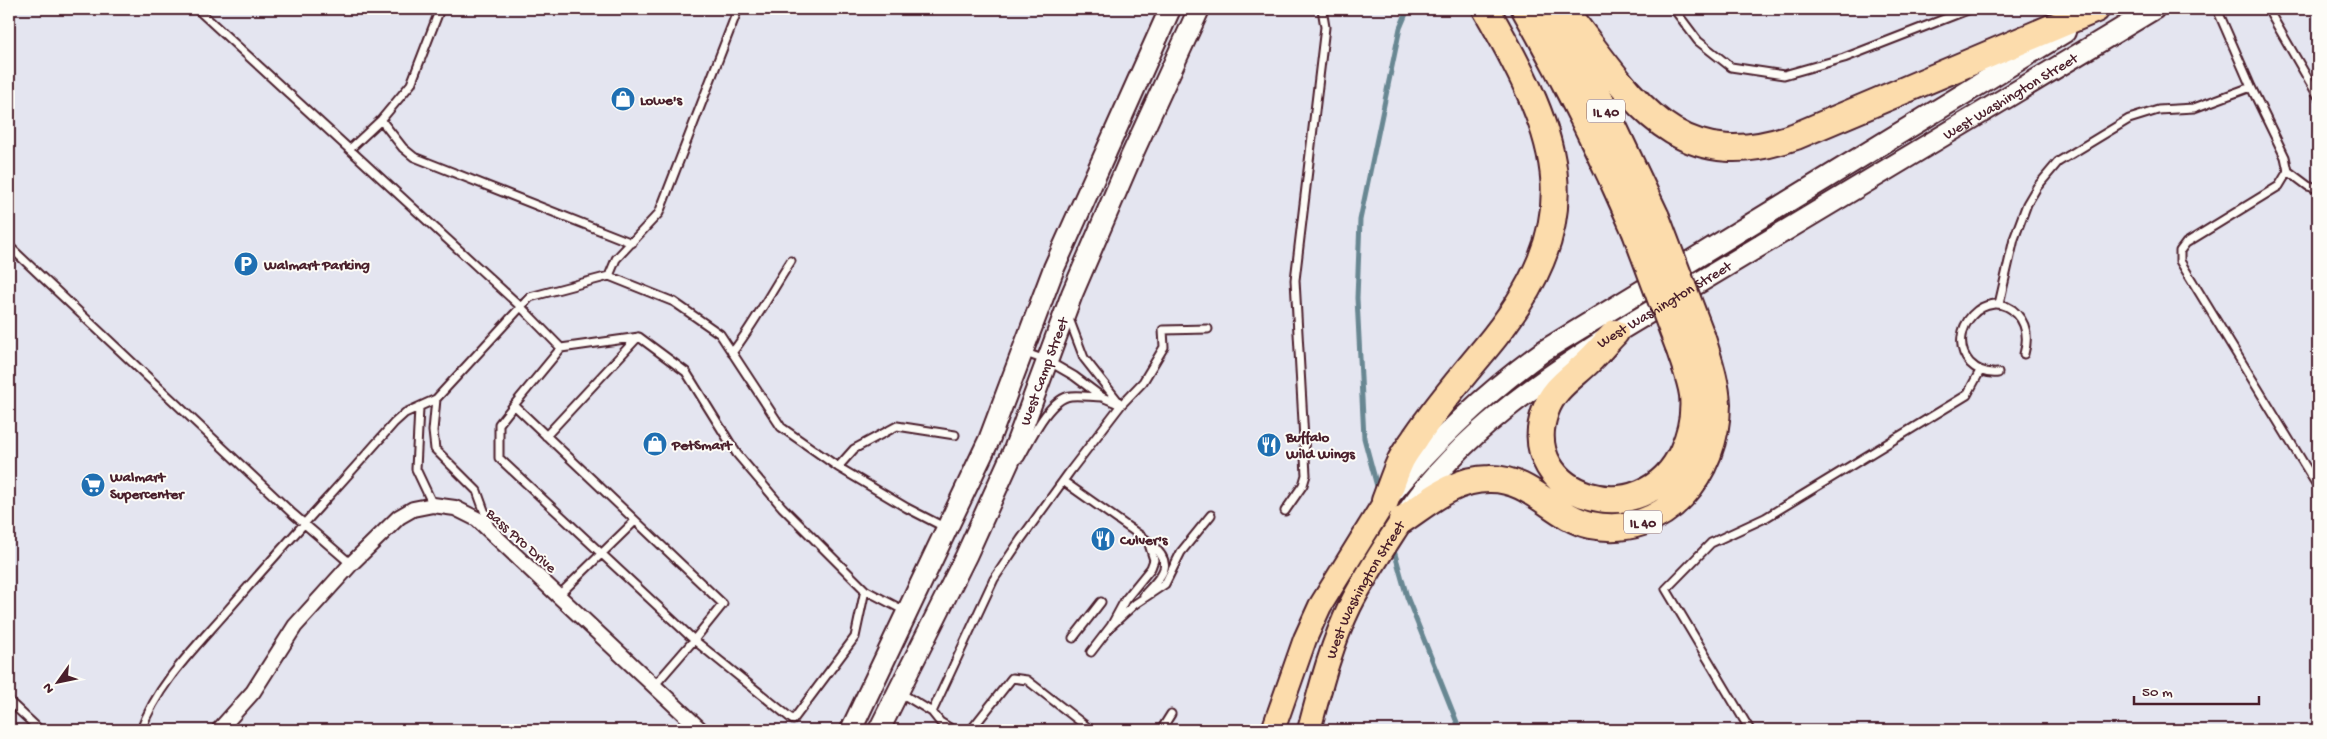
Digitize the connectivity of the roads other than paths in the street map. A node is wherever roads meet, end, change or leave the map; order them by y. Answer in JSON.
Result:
{"nodes":[{"id":1,"x":197,"y":9,"type":"edge"},
{"id":2,"x":440,"y":9,"type":"edge"},
{"id":3,"x":738,"y":9,"type":"edge"},
{"id":4,"x":1170,"y":9,"type":"edge"},
{"id":5,"x":1200,"y":9,"type":"edge"},
{"id":6,"x":1322,"y":9,"type":"edge"},
{"id":7,"x":1486,"y":9,"type":"edge"},
{"id":8,"x":1525,"y":9,"type":"edge"},
{"id":9,"x":1549,"y":9,"type":"edge"},
{"id":10,"x":1563,"y":9,"type":"edge"},
{"id":11,"x":1674,"y":9,"type":"edge"},
{"id":12,"x":1970,"y":9,"type":"edge"},
{"id":13,"x":2096,"y":9,"type":"edge"},
{"id":14,"x":2105,"y":9,"type":"edge"},
{"id":15,"x":2154,"y":9,"type":"edge"},
{"id":16,"x":2217,"y":9,"type":"edge"},
{"id":17,"x":2275,"y":9,"type":"edge"},
{"id":18,"x":2250,"y":88,"type":"junction"},
{"id":19,"x":2318,"y":96,"type":"edge"},
{"id":20,"x":381,"y":120,"type":"junction"},
{"id":21,"x":350,"y":149,"type":"junction"},
{"id":22,"x":2288,"y":171,"type":"junction"},
{"id":23,"x":2318,"y":189,"type":"edge"},
{"id":24,"x":1646,"y":224,"type":"junction"},
{"id":25,"x":632,"y":243,"type":"junction"},
{"id":26,"x":9,"y":246,"type":"edge"},
{"id":27,"x":791,"y":261,"type":"dead end"},
{"id":28,"x":609,"y":276,"type":"junction"},
{"id":29,"x":2000,"y":304,"type":"junction"},
{"id":30,"x":521,"y":306,"type":"junction"},
{"id":31,"x":1066,"y":311,"type":"junction"},
{"id":32,"x":1208,"y":329,"type":"dead end"},
{"id":33,"x":1615,"y":332,"type":"junction"},
{"id":34,"x":639,"y":337,"type":"junction"},
{"id":35,"x":1690,"y":343,"type":"junction"},
{"id":36,"x":561,"y":348,"type":"junction"},
{"id":37,"x":1023,"y":352,"type":"junction"},
{"id":38,"x":732,"y":353,"type":"junction"},
{"id":39,"x":2024,"y":354,"type":"dead end"},
{"id":40,"x":1048,"y":361,"type":"junction"},
{"id":41,"x":1980,"y":371,"type":"junction"},
{"id":42,"x":1998,"y":372,"type":"dead end"},
{"id":43,"x":1102,"y":397,"type":"junction"},
{"id":44,"x":436,"y":399,"type":"junction"},
{"id":45,"x":514,"y":404,"type":"junction"},
{"id":46,"x":1121,"y":405,"type":"junction"},
{"id":47,"x":419,"y":408,"type":"junction"},
{"id":48,"x":955,"y":435,"type":"dead end"},
{"id":49,"x":546,"y":436,"type":"junction"},
{"id":50,"x":1425,"y":439,"type":"junction"},
{"id":51,"x":1017,"y":464,"type":"dead end"},
{"id":52,"x":838,"y":467,"type":"junction"},
{"id":53,"x":1013,"y":472,"type":"dead end"},
{"id":54,"x":1063,"y":481,"type":"junction"},
{"id":55,"x":1440,"y":484,"type":"junction"},
{"id":56,"x":2318,"y":487,"type":"edge"},
{"id":57,"x":996,"y":490,"type":"junction"},
{"id":58,"x":433,"y":505,"type":"junction"},
{"id":59,"x":1285,"y":511,"type":"dead end"},
{"id":60,"x":1394,"y":511,"type":"junction"},
{"id":61,"x":1211,"y":515,"type":"dead end"},
{"id":62,"x":635,"y":521,"type":"junction"},
{"id":63,"x":304,"y":522,"type":"junction"},
{"id":64,"x":948,"y":529,"type":"junction"},
{"id":65,"x":493,"y":534,"type":"junction"},
{"id":66,"x":1148,"y":541,"type":"junction"},
{"id":67,"x":602,"y":554,"type":"junction"},
{"id":68,"x":351,"y":564,"type":"junction"},
{"id":69,"x":865,"y":590,"type":"junction"},
{"id":70,"x":558,"y":596,"type":"junction"},
{"id":71,"x":1101,"y":602,"type":"dead end"},
{"id":72,"x":1136,"y":604,"type":"junction"},
{"id":73,"x":907,"y":613,"type":"junction"},
{"id":74,"x":1111,"y":626,"type":"junction"},
{"id":75,"x":1073,"y":638,"type":"dead end"},
{"id":76,"x":694,"y":640,"type":"junction"},
{"id":77,"x":1091,"y":652,"type":"dead end"},
{"id":78,"x":654,"y":686,"type":"junction"},
{"id":79,"x":898,"y":692,"type":"junction"},
{"id":80,"x":9,"y":701,"type":"edge"},
{"id":81,"x":932,"y":712,"type":"junction"},
{"id":82,"x":1171,"y":714,"type":"dead end"},
{"id":83,"x":881,"y":729,"type":"edge"},
{"id":84,"x":40,"y":730,"type":"edge"},
{"id":85,"x":141,"y":730,"type":"edge"},
{"id":86,"x":219,"y":730,"type":"edge"},
{"id":87,"x":700,"y":730,"type":"edge"},
{"id":88,"x":851,"y":730,"type":"edge"},
{"id":89,"x":953,"y":730,"type":"edge"},
{"id":90,"x":970,"y":730,"type":"edge"},
{"id":91,"x":1091,"y":730,"type":"edge"},
{"id":92,"x":1160,"y":730,"type":"edge"},
{"id":93,"x":1273,"y":730,"type":"edge"},
{"id":94,"x":1309,"y":730,"type":"edge"},
{"id":95,"x":1750,"y":730,"type":"edge"}],
"edges":[{"from":1,"to":21,"type":"lane"},
{"from":2,"to":20,"type":"lane"},
{"from":3,"to":25,"type":"lane"},
{"from":4,"to":37,"type":"main road","name":"West Camp Street"},
{"from":5,"to":31,"type":"main road","name":"West Camp Street"},
{"from":6,"to":59,"type":"lane"},
{"from":7,"to":50,"type":"highway","number":"IL 40"},
{"from":8,"to":24,"type":"highway"},
{"from":9,"to":24,"type":"highway","number":"IL 40"},
{"from":10,"to":13,"type":"highway"},
{"from":11,"to":12,"type":"lane"},
{"from":14,"to":50,"type":"main road","name":"West Washington Street"},
{"from":15,"to":33,"type":"main road","name":"West Washington Street"},
{"from":16,"to":18,"type":"lane"},
{"from":17,"to":19,"type":"lane"},
{"from":18,"to":22,"type":"lane"},
{"from":18,"to":29,"type":"lane"},
{"from":20,"to":21,"type":"lane"},
{"from":20,"to":25,"type":"lane"},
{"from":21,"to":30,"type":"lane"},
{"from":22,"to":23,"type":"lane"},
{"from":22,"to":56,"type":"lane"},
{"from":24,"to":35,"type":"highway","bridge":true},
{"from":25,"to":28,"type":"lane"},
{"from":26,"to":63,"type":"lane"},
{"from":27,"to":38,"type":"lane"},
{"from":28,"to":30,"type":"lane"},
{"from":28,"to":38,"type":"lane"},
{"from":29,"to":39,"type":"lane"},
{"from":29,"to":41,"type":"lane"},
{"from":30,"to":36,"type":"lane"},
{"from":30,"to":44,"type":"lane"},
{"from":31,"to":40,"type":"main road","name":"West Camp Street"},
{"from":31,"to":46,"type":"lane"},
{"from":32,"to":46,"type":"lane"},
{"from":33,"to":35,"type":"highway"},
{"from":33,"to":55,"type":"main road","name":"West Washington Street"},
{"from":34,"to":36,"type":"lane"},
{"from":34,"to":49,"type":"lane"},
{"from":34,"to":69,"type":"lane"},
{"from":35,"to":55,"type":"highway","number":"IL 40"},
{"from":36,"to":45,"type":"lane"},
{"from":37,"to":40,"type":"lane"},
{"from":37,"to":64,"type":"main road","name":"West Camp Street"},
{"from":38,"to":52,"type":"lane"},
{"from":40,"to":43,"type":"lane"},
{"from":40,"to":57,"type":"main road","name":"West Camp Street"},
{"from":41,"to":42,"type":"lane"},
{"from":41,"to":95,"type":"lane"},
{"from":43,"to":46,"type":"lane"},
{"from":43,"to":51,"type":"lane"},
{"from":44,"to":47,"type":"lane"},
{"from":44,"to":65,"type":"lane"},
{"from":45,"to":49,"type":"lane"},
{"from":45,"to":67,"type":"lane"},
{"from":46,"to":54,"type":"lane"},
{"from":47,"to":58,"type":"lane"},
{"from":47,"to":63,"type":"lane"},
{"from":48,"to":52,"type":"lane"},
{"from":49,"to":62,"type":"lane"},
{"from":50,"to":60,"type":"highway","number":"IL 40"},
{"from":52,"to":64,"type":"lane"},
{"from":53,"to":57,"type":"lane"},
{"from":54,"to":66,"type":"lane"},
{"from":54,"to":81,"type":"lane"},
{"from":55,"to":60,"type":"highway","number":"IL 40"},
{"from":57,"to":79,"type":"main road","name":"West Camp Street"},
{"from":58,"to":65,"type":"street","name":"Bass Pro Drive"},
{"from":58,"to":68,"type":"street","name":"Bass Pro Drive"},
{"from":60,"to":93,"type":"main road","name":"West Washington Street","number":"IL 40"},
{"from":60,"to":94,"type":"main road","name":"West Washington Street","number":"IL 40"},
{"from":61,"to":72,"type":"lane"},
{"from":62,"to":67,"type":"lane"},
{"from":62,"to":76,"type":"lane"},
{"from":63,"to":68,"type":"lane"},
{"from":63,"to":85,"type":"lane"},
{"from":64,"to":73,"type":"main road","name":"West Camp Street"},
{"from":65,"to":70,"type":"street","name":"Bass Pro Drive"},
{"from":66,"to":72,"type":"lane"},
{"from":66,"to":74,"type":"lane"},
{"from":67,"to":70,"type":"lane"},
{"from":67,"to":76,"type":"lane"},
{"from":68,"to":86,"type":"street","name":"Bass Pro Drive"},
{"from":69,"to":73,"type":"lane"},
{"from":69,"to":76,"type":"lane"},
{"from":70,"to":78,"type":"street","name":"Bass Pro Drive"},
{"from":71,"to":75,"type":"lane"},
{"from":72,"to":74,"type":"lane"},
{"from":73,"to":88,"type":"main road","name":"West Camp Street"},
{"from":74,"to":77,"type":"lane"},
{"from":76,"to":78,"type":"lane"},
{"from":78,"to":87,"type":"street","name":"Bass Pro Drive"},
{"from":79,"to":81,"type":"lane"},
{"from":79,"to":83,"type":"main road","name":"West Camp Street"},
{"from":80,"to":84,"type":"lane"},
{"from":81,"to":89,"type":"lane"},
{"from":82,"to":92,"type":"lane"},
{"from":90,"to":91,"type":"lane"}]}
